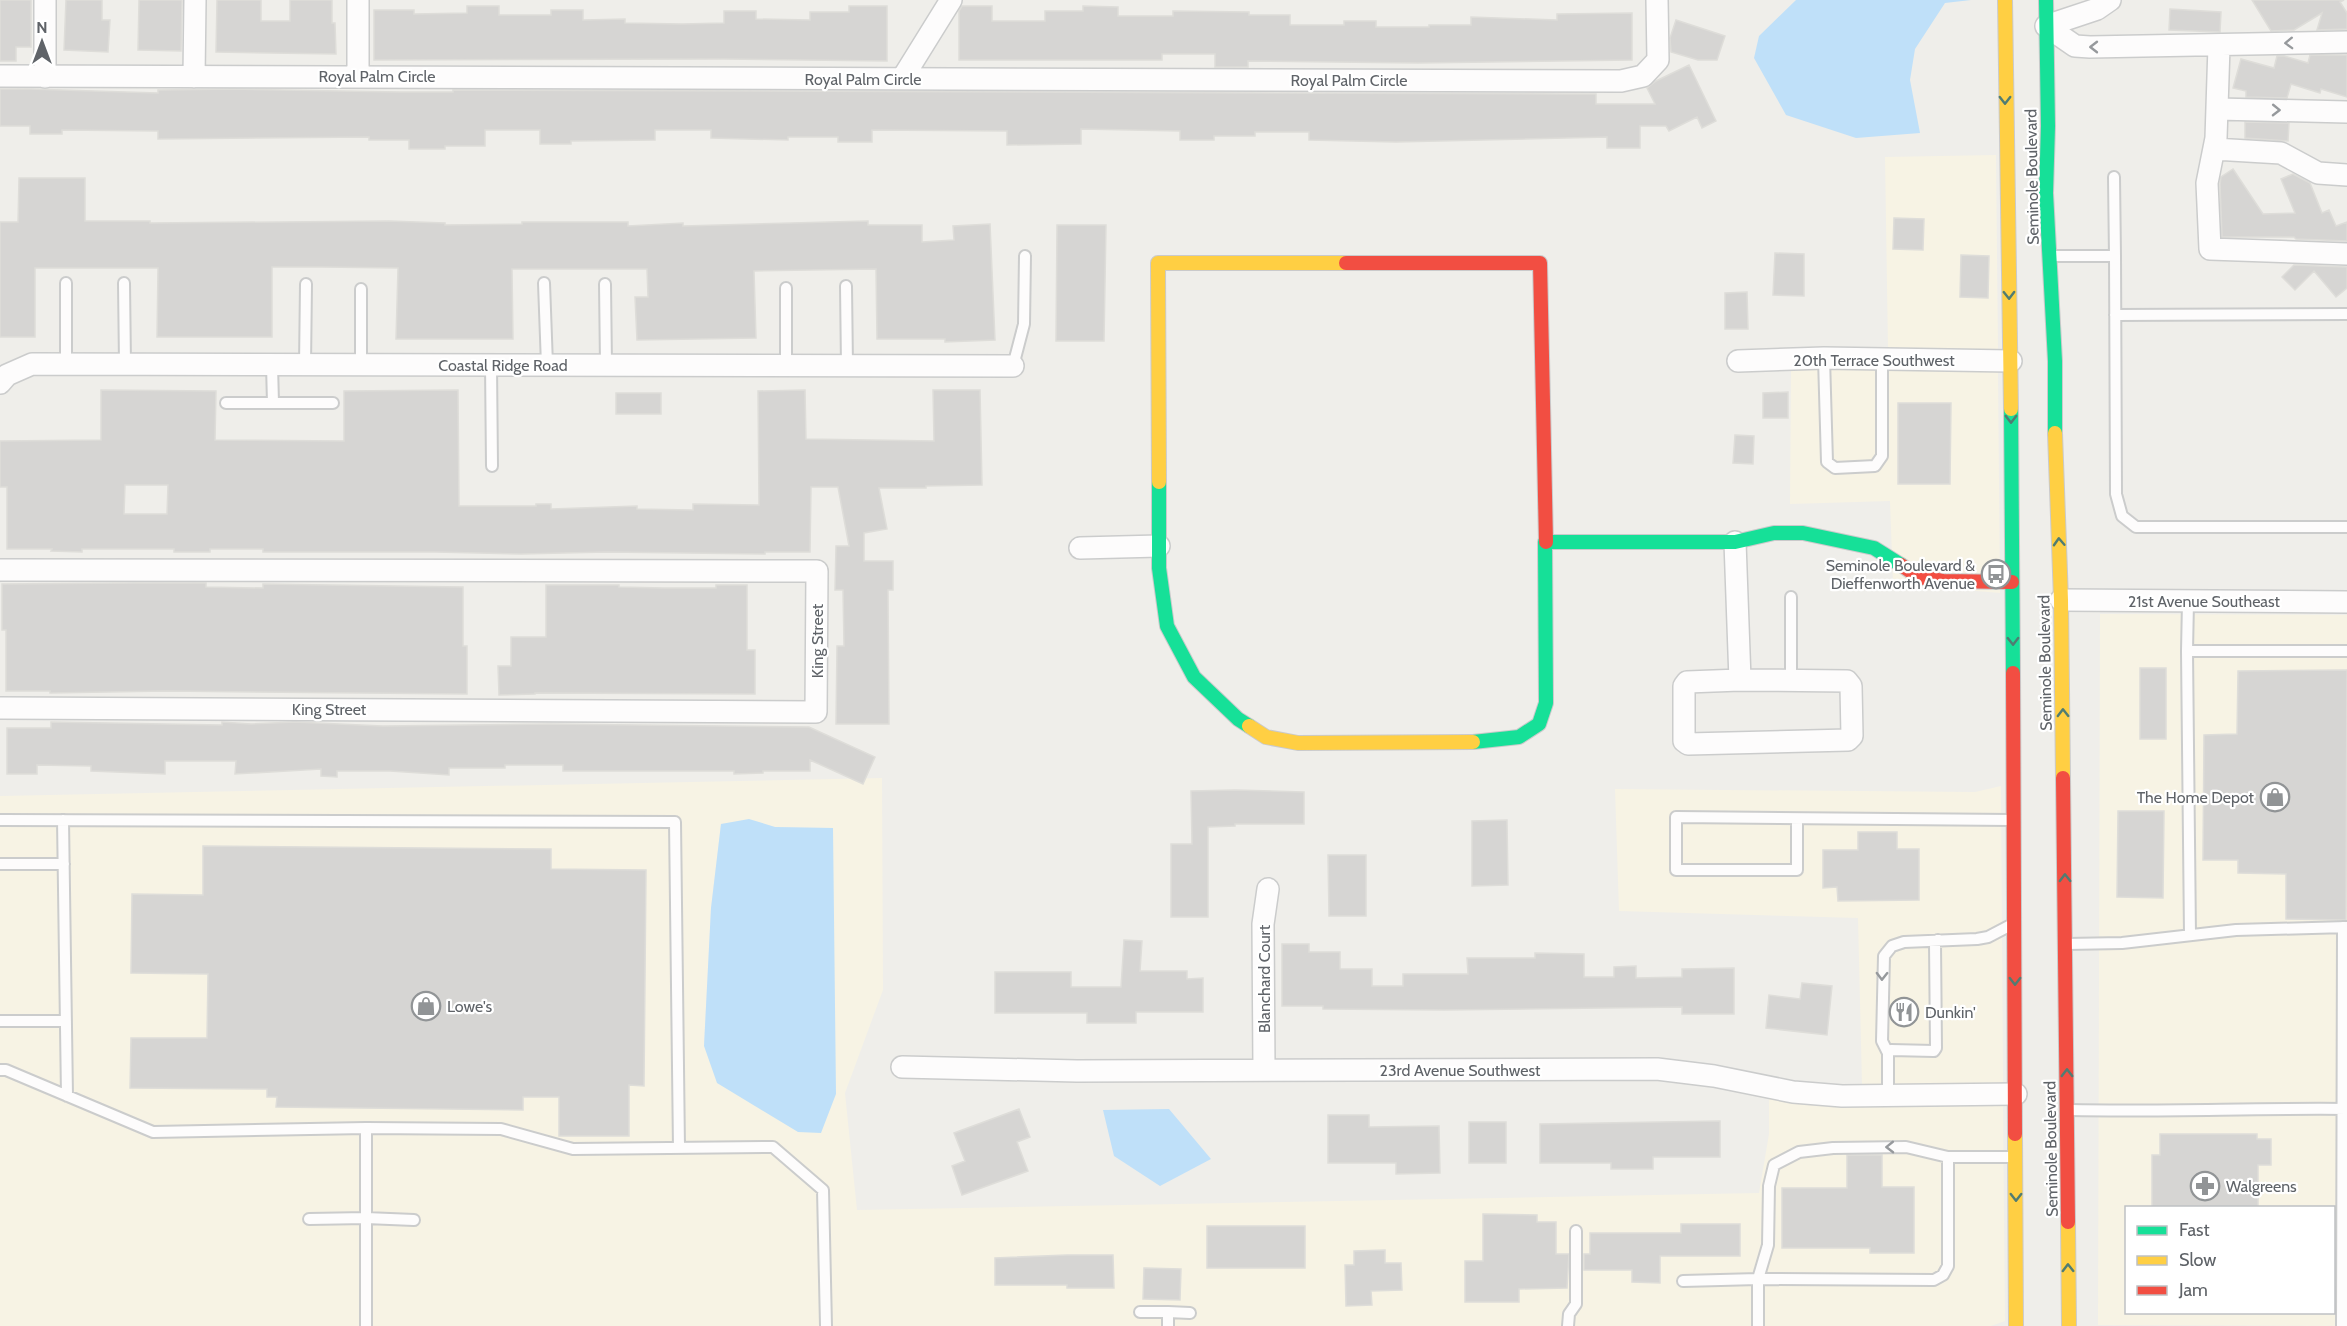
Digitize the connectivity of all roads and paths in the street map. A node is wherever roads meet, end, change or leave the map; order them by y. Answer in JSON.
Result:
{"nodes":[{"id":1,"x":45,"y":0,"type":"edge"},
{"id":2,"x":195,"y":0,"type":"edge"},
{"id":3,"x":358,"y":0,"type":"edge"},
{"id":4,"x":951,"y":0,"type":"edge"},
{"id":5,"x":1657,"y":0,"type":"edge"},
{"id":6,"x":2005,"y":0,"type":"edge"},
{"id":7,"x":2034,"y":0,"type":"edge"},
{"id":8,"x":2046,"y":0,"type":"edge"},
{"id":9,"x":2110,"y":0,"type":"edge"},
{"id":10,"x":2046,"y":26,"type":"junction"},
{"id":11,"x":2347,"y":42,"type":"edge"},
{"id":12,"x":2219,"y":46,"type":"junction"},
{"id":13,"x":2005,"y":67,"type":"junction"},
{"id":14,"x":0,"y":76,"type":"edge"},
{"id":15,"x":358,"y":76,"type":"junction"},
{"id":16,"x":45,"y":77,"type":"junction"},
{"id":17,"x":194,"y":77,"type":"junction"},
{"id":18,"x":2018,"y":78,"type":"dead end"},
{"id":19,"x":902,"y":79,"type":"junction"},
{"id":20,"x":2218,"y":109,"type":"junction"},
{"id":21,"x":2347,"y":112,"type":"edge"},
{"id":22,"x":2214,"y":149,"type":"junction"},
{"id":23,"x":2033,"y":158,"type":"dead end"},
{"id":24,"x":2347,"y":175,"type":"edge"},
{"id":25,"x":2114,"y":177,"type":"dead end"},
{"id":26,"x":2046,"y":193,"type":"junction"},
{"id":27,"x":2347,"y":254,"type":"edge"},
{"id":28,"x":1025,"y":256,"type":"dead end"},
{"id":29,"x":2050,"y":256,"type":"junction"},
{"id":30,"x":2115,"y":256,"type":"junction"},
{"id":31,"x":544,"y":283,"type":"dead end"},
{"id":32,"x":66,"y":284,"type":"dead end"},
{"id":33,"x":124,"y":284,"type":"dead end"},
{"id":34,"x":306,"y":284,"type":"dead end"},
{"id":35,"x":605,"y":284,"type":"dead end"},
{"id":36,"x":846,"y":286,"type":"dead end"},
{"id":37,"x":786,"y":288,"type":"dead end"},
{"id":38,"x":361,"y":289,"type":"dead end"},
{"id":39,"x":2347,"y":314,"type":"edge"},
{"id":40,"x":2115,"y":315,"type":"junction"},
{"id":41,"x":1824,"y":358,"type":"junction"},
{"id":42,"x":1882,"y":360,"type":"junction"},
{"id":43,"x":1738,"y":361,"type":"dead end"},
{"id":44,"x":66,"y":364,"type":"junction"},
{"id":45,"x":125,"y":364,"type":"junction"},
{"id":46,"x":272,"y":365,"type":"junction"},
{"id":47,"x":305,"y":365,"type":"junction"},
{"id":48,"x":361,"y":365,"type":"junction"},
{"id":49,"x":491,"y":365,"type":"junction"},
{"id":50,"x":547,"y":365,"type":"junction"},
{"id":51,"x":606,"y":365,"type":"junction"},
{"id":52,"x":786,"y":366,"type":"junction"},
{"id":53,"x":847,"y":366,"type":"junction"},
{"id":54,"x":1013,"y":366,"type":"joint"},
{"id":55,"x":2018,"y":367,"type":"junction"},
{"id":56,"x":0,"y":383,"type":"edge"},
{"id":57,"x":225,"y":403,"type":"dead end"},
{"id":58,"x":273,"y":404,"type":"junction"},
{"id":59,"x":333,"y":404,"type":"dead end"},
{"id":60,"x":2043,"y":445,"type":"dead end"},
{"id":61,"x":2055,"y":460,"type":"junction"},
{"id":62,"x":492,"y":466,"type":"dead end"},
{"id":63,"x":2347,"y":527,"type":"edge"},
{"id":64,"x":1545,"y":542,"type":"junction"},
{"id":65,"x":1735,"y":542,"type":"junction"},
{"id":66,"x":1159,"y":546,"type":"junction"},
{"id":67,"x":1080,"y":548,"type":"dead end"},
{"id":68,"x":0,"y":570,"type":"edge"},
{"id":69,"x":2017,"y":584,"type":"junction"},
{"id":70,"x":1791,"y":597,"type":"dead end"},
{"id":71,"x":2056,"y":598,"type":"junction"},
{"id":72,"x":2188,"y":602,"type":"junction"},
{"id":73,"x":2347,"y":602,"type":"edge"},
{"id":74,"x":2187,"y":651,"type":"junction"},
{"id":75,"x":2347,"y":651,"type":"edge"},
{"id":76,"x":1740,"y":680,"type":"junction"},
{"id":77,"x":1791,"y":680,"type":"junction"},
{"id":78,"x":0,"y":708,"type":"edge"},
{"id":79,"x":1797,"y":819,"type":"junction"},
{"id":80,"x":0,"y":820,"type":"edge"},
{"id":81,"x":63,"y":820,"type":"junction"},
{"id":82,"x":2014,"y":820,"type":"junction"},
{"id":83,"x":0,"y":864,"type":"edge"},
{"id":84,"x":64,"y":864,"type":"junction"},
{"id":85,"x":1268,"y":889,"type":"dead end"},
{"id":86,"x":2014,"y":922,"type":"junction"},
{"id":87,"x":2345,"y":927,"type":"edge"},
{"id":88,"x":2190,"y":935,"type":"junction"},
{"id":89,"x":1938,"y":940,"type":"junction"},
{"id":90,"x":2066,"y":944,"type":"junction"},
{"id":91,"x":0,"y":1021,"type":"edge"},
{"id":92,"x":66,"y":1021,"type":"junction"},
{"id":93,"x":1888,"y":1053,"type":"junction"},
{"id":94,"x":902,"y":1067,"type":"dead end"},
{"id":95,"x":1264,"y":1069,"type":"junction"},
{"id":96,"x":0,"y":1070,"type":"edge"},
{"id":97,"x":2016,"y":1094,"type":"junction"},
{"id":98,"x":1888,"y":1095,"type":"junction"},
{"id":99,"x":67,"y":1096,"type":"junction"},
{"id":100,"x":2344,"y":1109,"type":"edge"},
{"id":101,"x":2067,"y":1110,"type":"junction"},
{"id":102,"x":366,"y":1128,"type":"junction"},
{"id":103,"x":679,"y":1148,"type":"junction"},
{"id":104,"x":1948,"y":1156,"type":"junction"},
{"id":105,"x":2016,"y":1156,"type":"junction"},
{"id":106,"x":366,"y":1218,"type":"junction"},
{"id":107,"x":309,"y":1219,"type":"dead end"},
{"id":108,"x":414,"y":1220,"type":"dead end"},
{"id":109,"x":1576,"y":1231,"type":"dead end"},
{"id":110,"x":1758,"y":1279,"type":"junction"},
{"id":111,"x":1683,"y":1281,"type":"dead end"},
{"id":112,"x":1140,"y":1312,"type":"dead end"},
{"id":113,"x":1168,"y":1312,"type":"junction"},
{"id":114,"x":1190,"y":1313,"type":"dead end"},
{"id":115,"x":366,"y":1326,"type":"edge"},
{"id":116,"x":826,"y":1326,"type":"edge"},
{"id":117,"x":1168,"y":1326,"type":"edge"},
{"id":118,"x":1568,"y":1326,"type":"edge"},
{"id":119,"x":1758,"y":1326,"type":"edge"},
{"id":120,"x":2016,"y":1326,"type":"edge"},
{"id":121,"x":2069,"y":1326,"type":"edge"},
{"id":122,"x":2342,"y":1326,"type":"edge"}],
"edges":[{"from":1,"to":16,"type":"street"},
{"from":2,"to":17,"type":"street"},
{"from":3,"to":15,"type":"street"},
{"from":4,"to":19,"type":"street"},
{"from":5,"to":19,"type":"street","name":"Royal Palm Circle"},
{"from":6,"to":13,"type":"main road","name":"Seminole Boulevard"},
{"from":7,"to":10,"type":"main road"},
{"from":8,"to":10,"type":"main road","name":"Seminole Boulevard"},
{"from":9,"to":10,"type":"street"},
{"from":12,"to":10,"type":"street","one_way":true},
{"from":10,"to":26,"type":"main road","name":"Seminole Boulevard"},
{"from":11,"to":12,"type":"street","one_way":true},
{"from":12,"to":20,"type":"street"},
{"from":13,"to":18,"type":"main road"},
{"from":13,"to":55,"type":"main road","name":"Seminole Boulevard","one_way":true},
{"from":14,"to":16,"type":"street","name":"Royal Palm Circle"},
{"from":15,"to":17,"type":"street","name":"Royal Palm Circle"},
{"from":15,"to":19,"type":"street","name":"Royal Palm Circle"},
{"from":16,"to":17,"type":"street","name":"Royal Palm Circle"},
{"from":20,"to":21,"type":"street","one_way":true},
{"from":20,"to":22,"type":"street"},
{"from":22,"to":24,"type":"street"},
{"from":22,"to":27,"type":"street"},
{"from":23,"to":26,"type":"main road"},
{"from":25,"to":30,"type":"lane"},
{"from":26,"to":29,"type":"main road","name":"Seminole Boulevard"},
{"from":28,"to":54,"type":"lane"},
{"from":29,"to":30,"type":"lane"},
{"from":29,"to":61,"type":"main road","name":"Seminole Boulevard"},
{"from":30,"to":40,"type":"lane"},
{"from":31,"to":50,"type":"lane"},
{"from":32,"to":44,"type":"lane"},
{"from":33,"to":45,"type":"lane"},
{"from":34,"to":47,"type":"lane"},
{"from":35,"to":51,"type":"lane"},
{"from":36,"to":53,"type":"lane"},
{"from":37,"to":52,"type":"lane"},
{"from":38,"to":48,"type":"lane"},
{"from":39,"to":40,"type":"lane"},
{"from":40,"to":63,"type":"lane"},
{"from":41,"to":42,"type":"street","name":"20th Terrace Southwest"},
{"from":41,"to":42,"type":"lane"},
{"from":41,"to":43,"type":"street","name":"20th Terrace Southwest"},
{"from":42,"to":55,"type":"street","name":"20th Terrace Southwest"},
{"from":44,"to":45,"type":"street","name":"Coastal Ridge Road"},
{"from":44,"to":56,"type":"street","name":"Coastal Ridge Road"},
{"from":45,"to":46,"type":"street","name":"Coastal Ridge Road"},
{"from":46,"to":47,"type":"street","name":"Coastal Ridge Road"},
{"from":46,"to":58,"type":"lane"},
{"from":47,"to":48,"type":"street","name":"Coastal Ridge Road"},
{"from":48,"to":49,"type":"street","name":"Coastal Ridge Road"},
{"from":49,"to":50,"type":"street","name":"Coastal Ridge Road"},
{"from":49,"to":62,"type":"lane"},
{"from":50,"to":51,"type":"street","name":"Coastal Ridge Road"},
{"from":51,"to":52,"type":"street","name":"Coastal Ridge Road"},
{"from":52,"to":53,"type":"street","name":"Coastal Ridge Road"},
{"from":53,"to":54,"type":"street","name":"Coastal Ridge Road"},
{"from":55,"to":69,"type":"main road","name":"Seminole Boulevard","one_way":true},
{"from":57,"to":58,"type":"lane"},
{"from":58,"to":59,"type":"lane"},
{"from":60,"to":61,"type":"main road"},
{"from":71,"to":61,"type":"main road","name":"Seminole Boulevard","one_way":true},
{"from":64,"to":65,"type":"main road"},
{"from":64,"to":66,"type":"main road"},
{"from":64,"to":66,"type":"main road"},
{"from":65,"to":69,"type":"main road"},
{"from":65,"to":76,"type":"street"},
{"from":66,"to":67,"type":"street"},
{"from":68,"to":78,"type":"street","name":"King Street"},
{"from":69,"to":82,"type":"main road","name":"Seminole Boulevard","one_way":true},
{"from":70,"to":77,"type":"lane"},
{"from":71,"to":72,"type":"street","name":"21st Avenue Southeast"},
{"from":90,"to":71,"type":"main road","name":"Seminole Boulevard","one_way":true},
{"from":72,"to":73,"type":"street","name":"21st Avenue Southeast"},
{"from":72,"to":74,"type":"lane"},
{"from":74,"to":75,"type":"lane"},
{"from":74,"to":88,"type":"lane"},
{"from":76,"to":77,"type":"street"},
{"from":76,"to":77,"type":"street"},
{"from":79,"to":79,"type":"lane"},
{"from":79,"to":82,"type":"lane"},
{"from":80,"to":81,"type":"lane"},
{"from":81,"to":84,"type":"lane"},
{"from":81,"to":103,"type":"lane"},
{"from":82,"to":86,"type":"main road","name":"Seminole Boulevard"},
{"from":83,"to":84,"type":"lane"},
{"from":84,"to":92,"type":"lane"},
{"from":85,"to":95,"type":"street","name":"Blanchard Court"},
{"from":86,"to":89,"type":"lane"},
{"from":86,"to":97,"type":"main road","name":"Seminole Boulevard","one_way":true},
{"from":87,"to":88,"type":"lane"},
{"from":87,"to":100,"type":"lane"},
{"from":88,"to":90,"type":"lane"},
{"from":89,"to":93,"type":"lane","one_way":true},
{"from":89,"to":93,"type":"lane"},
{"from":101,"to":90,"type":"main road","name":"Seminole Boulevard","one_way":true},
{"from":91,"to":92,"type":"lane"},
{"from":92,"to":99,"type":"lane"},
{"from":93,"to":98,"type":"lane"},
{"from":94,"to":95,"type":"street","name":"23rd Avenue Southwest"},
{"from":95,"to":98,"type":"street","name":"23rd Avenue Southwest"},
{"from":96,"to":99,"type":"lane"},
{"from":97,"to":98,"type":"street","name":"23rd Avenue Southwest"},
{"from":97,"to":105,"type":"main road","name":"Seminole Boulevard"},
{"from":99,"to":102,"type":"lane"},
{"from":100,"to":101,"type":"lane"},
{"from":100,"to":122,"type":"lane"},
{"from":121,"to":101,"type":"main road","name":"Seminole Boulevard","one_way":true},
{"from":102,"to":103,"type":"lane"},
{"from":102,"to":106,"type":"lane"},
{"from":103,"to":116,"type":"lane"},
{"from":104,"to":105,"type":"lane"},
{"from":104,"to":110,"type":"lane","one_way":true},
{"from":104,"to":110,"type":"lane"},
{"from":105,"to":120,"type":"main road","name":"Seminole Boulevard","one_way":true},
{"from":106,"to":107,"type":"lane"},
{"from":106,"to":108,"type":"lane"},
{"from":106,"to":115,"type":"lane"},
{"from":109,"to":118,"type":"lane"},
{"from":110,"to":111,"type":"lane"},
{"from":110,"to":119,"type":"lane"},
{"from":112,"to":113,"type":"lane"},
{"from":113,"to":114,"type":"lane"},
{"from":113,"to":117,"type":"lane"}]}
